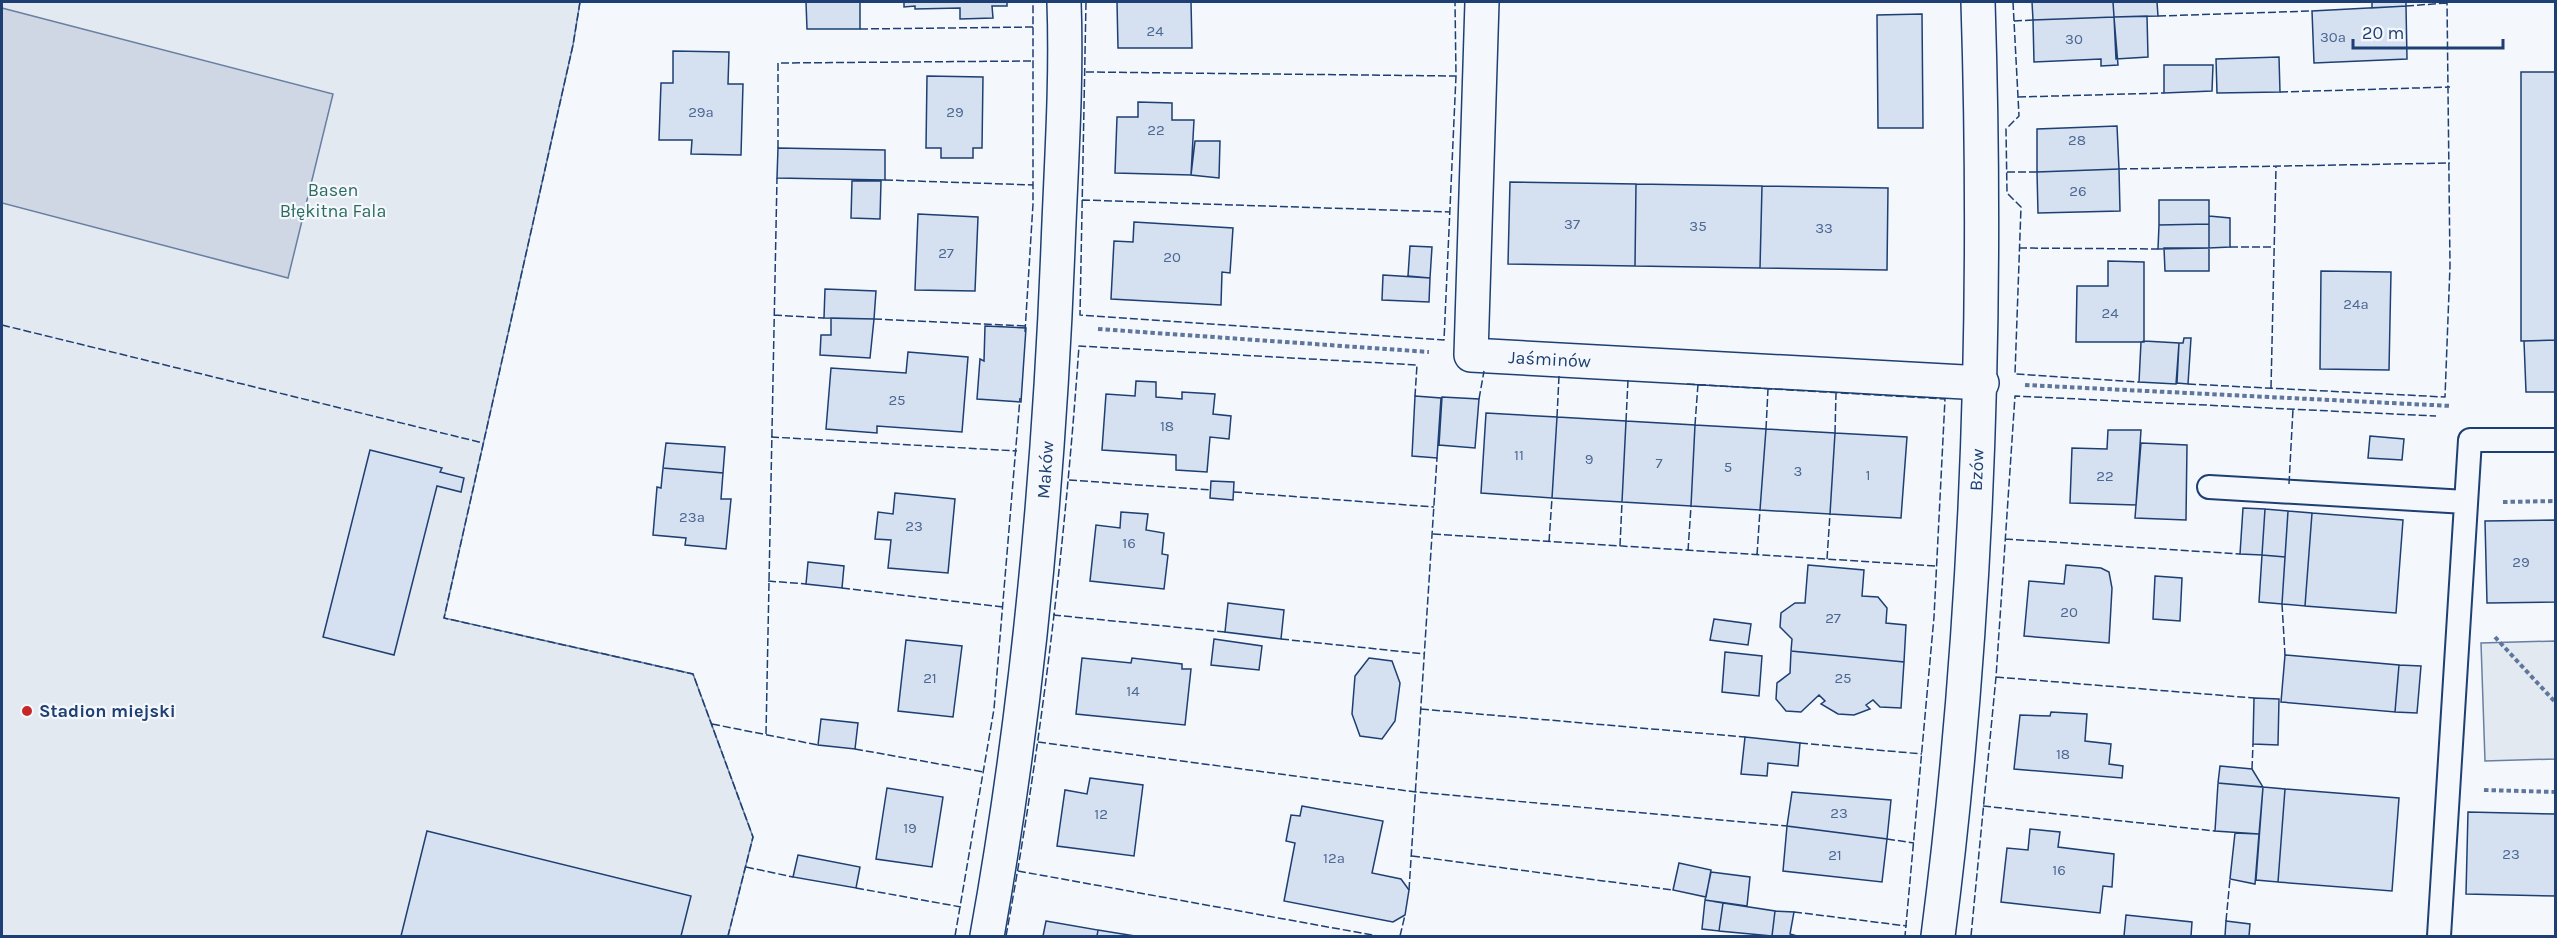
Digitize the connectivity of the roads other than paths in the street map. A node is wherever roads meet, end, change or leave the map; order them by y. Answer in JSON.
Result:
{"nodes":[{"id":1,"x":1064,"y":2,"type":"edge"},
{"id":2,"x":1482,"y":2,"type":"edge"},
{"id":3,"x":1978,"y":2,"type":"edge"},
{"id":4,"x":1982,"y":383,"type":"junction"},
{"id":5,"x":2556,"y":440,"type":"edge"},
{"id":6,"x":2209,"y":487,"type":"dead end"},
{"id":7,"x":2466,"y":502,"type":"junction"},
{"id":8,"x":987,"y":936,"type":"edge"},
{"id":9,"x":1938,"y":936,"type":"edge"},
{"id":10,"x":2439,"y":936,"type":"edge"}],
"edges":[{"from":1,"to":8,"type":"street","name":"Maków"},
{"from":2,"to":4,"type":"street","name":"Jaśminów"},
{"from":3,"to":4,"type":"street","name":"Bzów"},
{"from":4,"to":9,"type":"street","name":"Bzów"},
{"from":5,"to":7,"type":"lane"},
{"from":6,"to":7,"type":"lane"},
{"from":7,"to":10,"type":"lane"}]}
